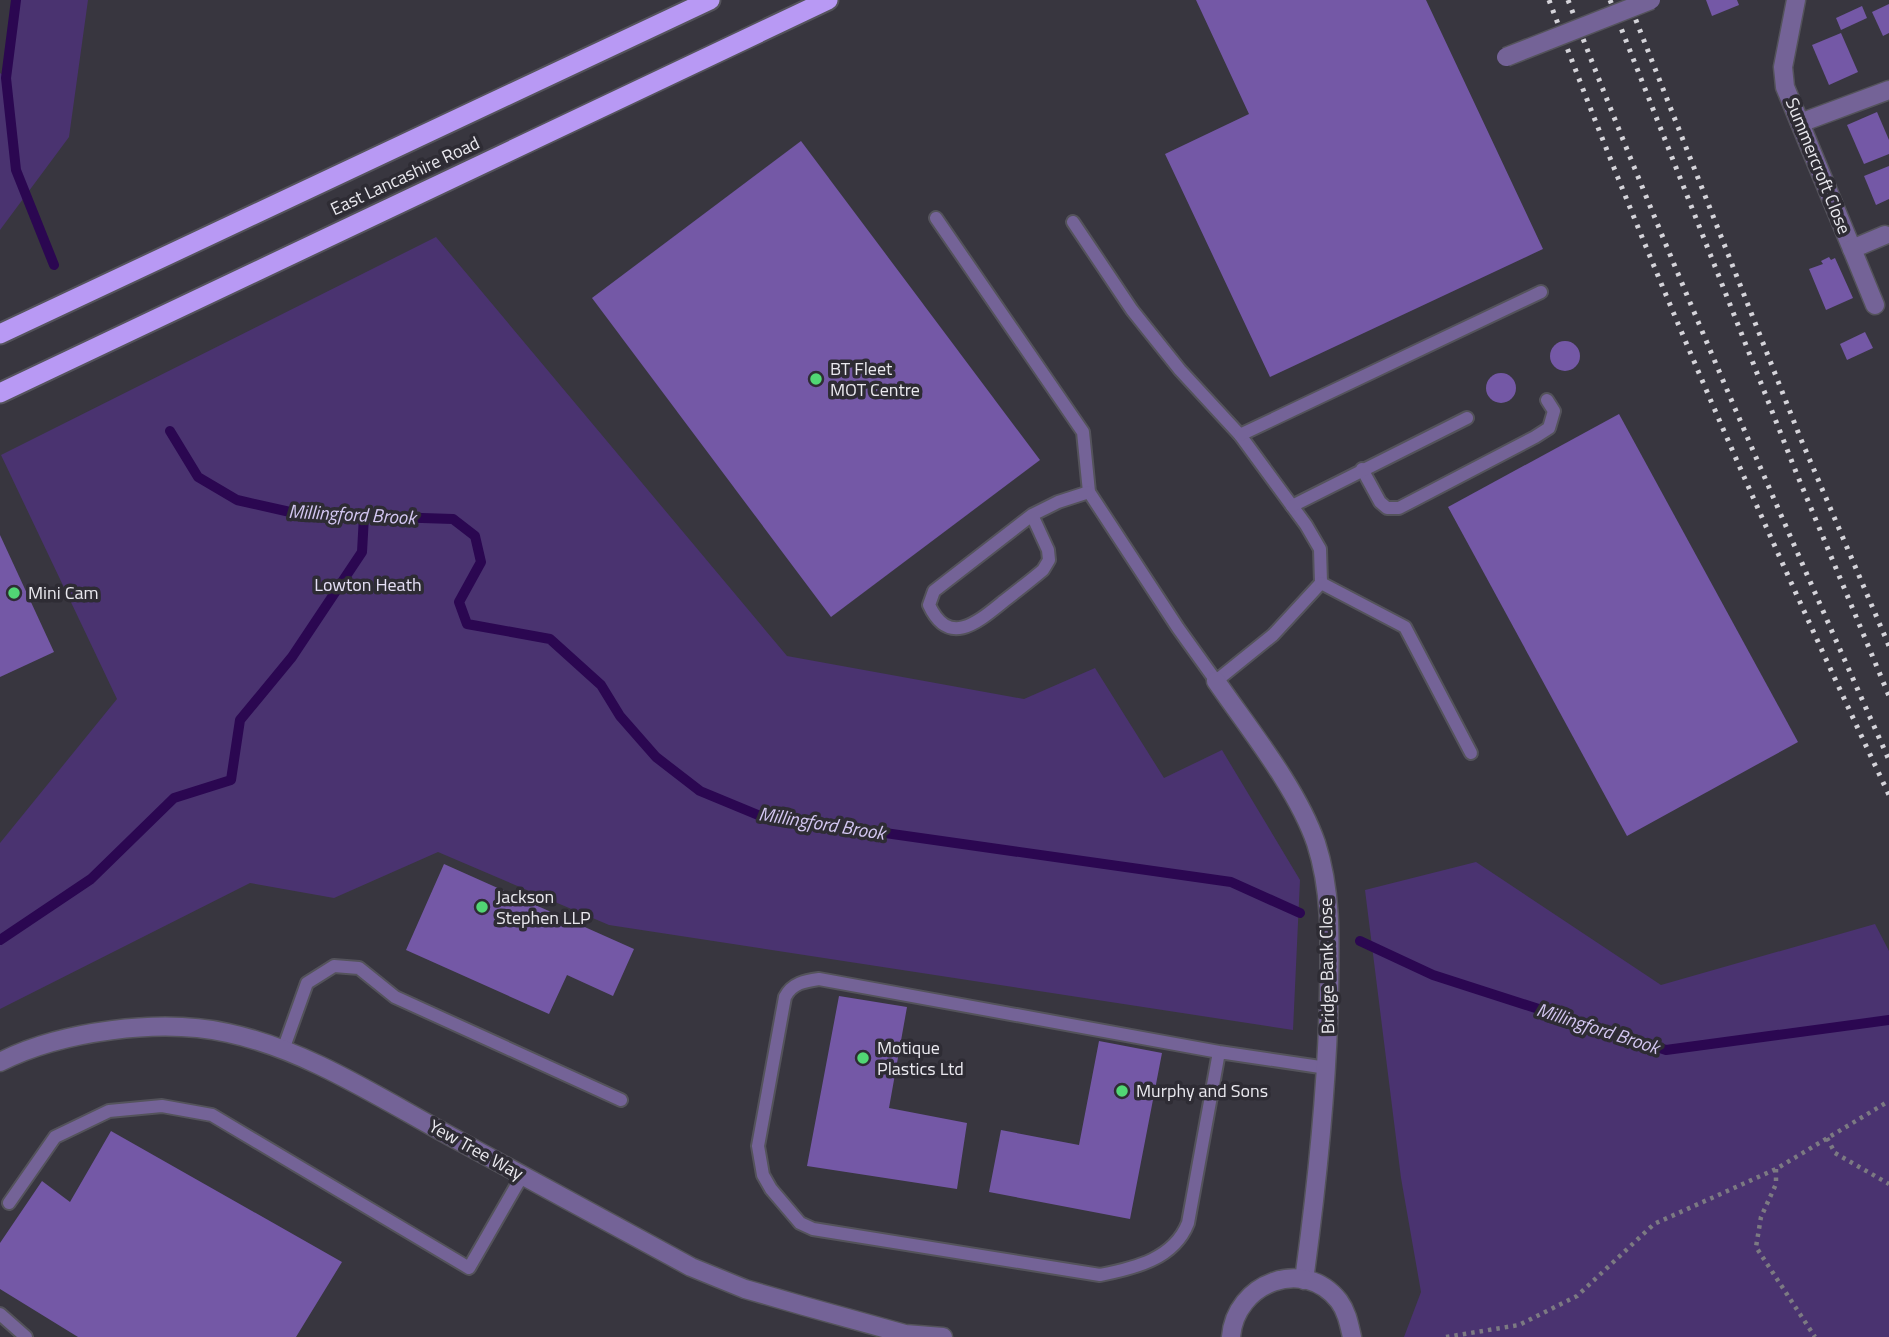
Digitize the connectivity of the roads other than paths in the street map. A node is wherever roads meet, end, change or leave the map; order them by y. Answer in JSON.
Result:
{"nodes":[{"id":1,"x":710,"y":0,"type":"edge"},
{"id":2,"x":828,"y":0,"type":"edge"},
{"id":3,"x":1651,"y":0,"type":"edge"},
{"id":4,"x":1796,"y":0,"type":"edge"},
{"id":5,"x":1506,"y":57,"type":"dead end"},
{"id":6,"x":1889,"y":90,"type":"edge"},
{"id":7,"x":1800,"y":123,"type":"junction"},
{"id":8,"x":936,"y":218,"type":"dead end"},
{"id":9,"x":1073,"y":222,"type":"dead end"},
{"id":10,"x":1885,"y":235,"type":"dead end"},
{"id":11,"x":1852,"y":249,"type":"junction"},
{"id":12,"x":1541,"y":292,"type":"dead end"},
{"id":13,"x":1875,"y":305,"type":"dead end"},
{"id":14,"x":0,"y":334,"type":"edge"},
{"id":15,"x":0,"y":393,"type":"edge"},
{"id":16,"x":1547,"y":400,"type":"dead end"},
{"id":17,"x":1466,"y":418,"type":"dead end"},
{"id":18,"x":1240,"y":435,"type":"junction"},
{"id":19,"x":1362,"y":469,"type":"junction"},
{"id":20,"x":1089,"y":492,"type":"junction"},
{"id":21,"x":1292,"y":506,"type":"junction"},
{"id":22,"x":1032,"y":515,"type":"junction"},
{"id":23,"x":1321,"y":583,"type":"junction"},
{"id":24,"x":1216,"y":681,"type":"junction"},
{"id":25,"x":1471,"y":753,"type":"dead end"},
{"id":26,"x":283,"y":1049,"type":"junction"},
{"id":27,"x":1219,"y":1052,"type":"junction"},
{"id":28,"x":0,"y":1062,"type":"edge"},
{"id":29,"x":1328,"y":1069,"type":"junction"},
{"id":30,"x":621,"y":1100,"type":"dead end"},
{"id":31,"x":523,"y":1176,"type":"junction"},
{"id":32,"x":9,"y":1203,"type":"dead end"},
{"id":33,"x":1304,"y":1280,"type":"junction"},
{"id":34,"x":0,"y":1314,"type":"edge"},
{"id":35,"x":904,"y":1335,"type":"edge"},
{"id":36,"x":26,"y":1337,"type":"edge"},
{"id":37,"x":943,"y":1337,"type":"edge"},
{"id":38,"x":1231,"y":1337,"type":"edge"},
{"id":39,"x":1352,"y":1337,"type":"edge"}],
"edges":[{"from":1,"to":14,"type":"highway","name":"East Lancashire Road"},
{"from":2,"to":15,"type":"highway","name":"East Lancashire Road"},
{"from":3,"to":5,"type":"street","bridge":true},
{"from":4,"to":7,"type":"street","name":"Summercroft Close"},
{"from":6,"to":7,"type":"street"},
{"from":7,"to":11,"type":"street","name":"Summercroft Close"},
{"from":8,"to":20,"type":"lane"},
{"from":9,"to":18,"type":"lane"},
{"from":10,"to":11,"type":"street","name":"Summercroft Close"},
{"from":11,"to":13,"type":"street","name":"Summercroft Close"},
{"from":12,"to":18,"type":"lane"},
{"from":16,"to":19,"type":"lane"},
{"from":17,"to":19,"type":"lane"},
{"from":18,"to":21,"type":"lane"},
{"from":19,"to":21,"type":"lane"},
{"from":20,"to":22,"type":"lane"},
{"from":20,"to":24,"type":"lane"},
{"from":21,"to":23,"type":"lane"},
{"from":22,"to":22,"type":"lane"},
{"from":23,"to":24,"type":"lane"},
{"from":23,"to":25,"type":"lane"},
{"from":24,"to":29,"type":"street","name":"Bridge Bank Close"},
{"from":26,"to":28,"type":"street","name":"Yew Tree Way"},
{"from":26,"to":30,"type":"lane"},
{"from":26,"to":31,"type":"street","name":"Yew Tree Way"},
{"from":27,"to":27,"type":"lane"},
{"from":27,"to":29,"type":"lane"},
{"from":29,"to":33,"type":"street","name":"Bridge Bank Close"},
{"from":31,"to":32,"type":"lane"},
{"from":31,"to":35,"type":"street","name":"Yew Tree Way"},
{"from":33,"to":38,"type":"street"},
{"from":33,"to":39,"type":"street"},
{"from":34,"to":36,"type":"lane"},
{"from":35,"to":37,"type":"street","name":"Yew Tree Way"}]}
